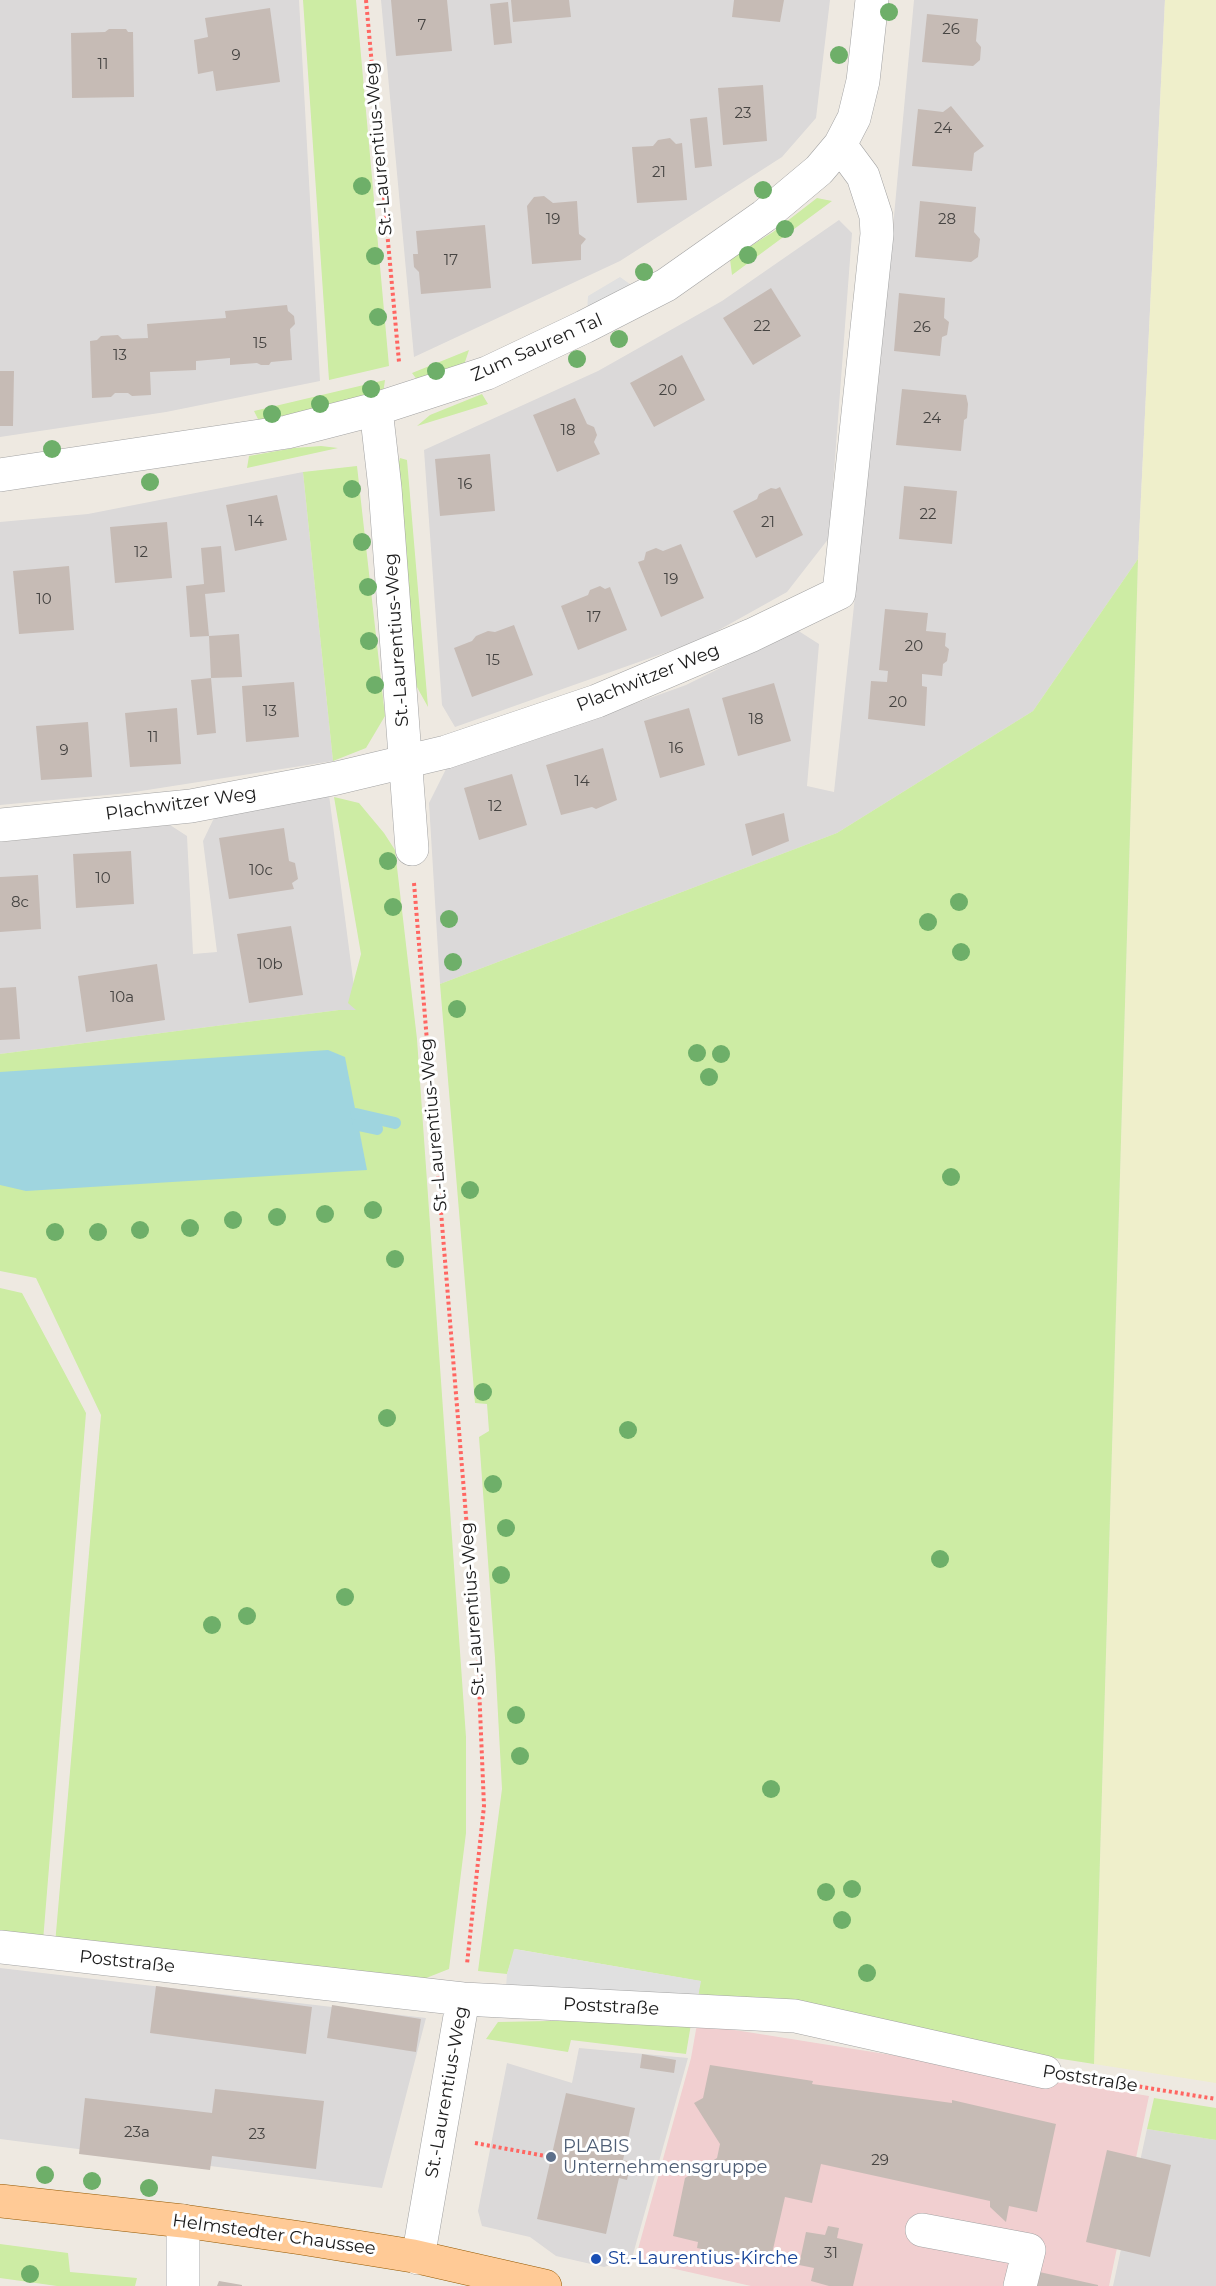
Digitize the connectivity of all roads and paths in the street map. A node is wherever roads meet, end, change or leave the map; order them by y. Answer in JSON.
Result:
{"nodes":[{"id":1,"x":366,"y":0,"type":"edge"},
{"id":2,"x":872,"y":0,"type":"edge"},
{"id":3,"x":840,"y":145,"type":"junction"},
{"id":4,"x":376,"y":409,"type":"junction"},
{"id":5,"x":0,"y":475,"type":"edge"},
{"id":6,"x":407,"y":762,"type":"junction"},
{"id":7,"x":0,"y":825,"type":"edge"},
{"id":8,"x":412,"y":849,"type":"joint"},
{"id":9,"x":0,"y":1947,"type":"edge"},
{"id":10,"x":463,"y":1999,"type":"junction"},
{"id":11,"x":1045,"y":2072,"type":"joint"},
{"id":12,"x":1216,"y":2099,"type":"edge"},
{"id":13,"x":439,"y":2136,"type":"junction"},
{"id":14,"x":551,"y":2157,"type":"dead end"},
{"id":15,"x":0,"y":2201,"type":"edge"},
{"id":16,"x":183,"y":2221,"type":"junction"},
{"id":17,"x":922,"y":2230,"type":"dead end"},
{"id":18,"x":418,"y":2258,"type":"junction"},
{"id":19,"x":183,"y":2286,"type":"edge"},
{"id":20,"x":545,"y":2286,"type":"edge"},
{"id":21,"x":1020,"y":2286,"type":"edge"}],
"edges":[{"from":1,"to":4,"type":"path","name":"St.-Laurentius-Weg"},
{"from":2,"to":3,"type":"street","name":"Zum Sauren Tal"},
{"from":3,"to":4,"type":"street","name":"Zum Sauren Tal"},
{"from":3,"to":6,"type":"street","name":"Plachwitzer Weg"},
{"from":4,"to":5,"type":"street","name":"Zum Sauren Tal"},
{"from":4,"to":6,"type":"street","name":"St.-Laurentius-Weg"},
{"from":6,"to":7,"type":"street","name":"Plachwitzer Weg"},
{"from":6,"to":8,"type":"street","name":"St.-Laurentius-Weg"},
{"from":8,"to":10,"type":"path","name":"St.-Laurentius-Weg"},
{"from":9,"to":10,"type":"street","name":"Poststraße"},
{"from":10,"to":11,"type":"street","name":"Poststraße"},
{"from":10,"to":13,"type":"street","name":"St.-Laurentius-Weg"},
{"from":11,"to":12,"type":"path","name":"Poststraße"},
{"from":13,"to":14,"type":"path"},
{"from":13,"to":18,"type":"street","name":"St.-Laurentius-Weg"},
{"from":15,"to":16,"type":"main road","name":"Helmstedter Chaussee"},
{"from":16,"to":18,"type":"main road","name":"Helmstedter Chaussee"},
{"from":16,"to":19,"type":"street"},
{"from":17,"to":21,"type":"street"},
{"from":18,"to":20,"type":"main road","name":"Helmstedter Chaussee"}]}
